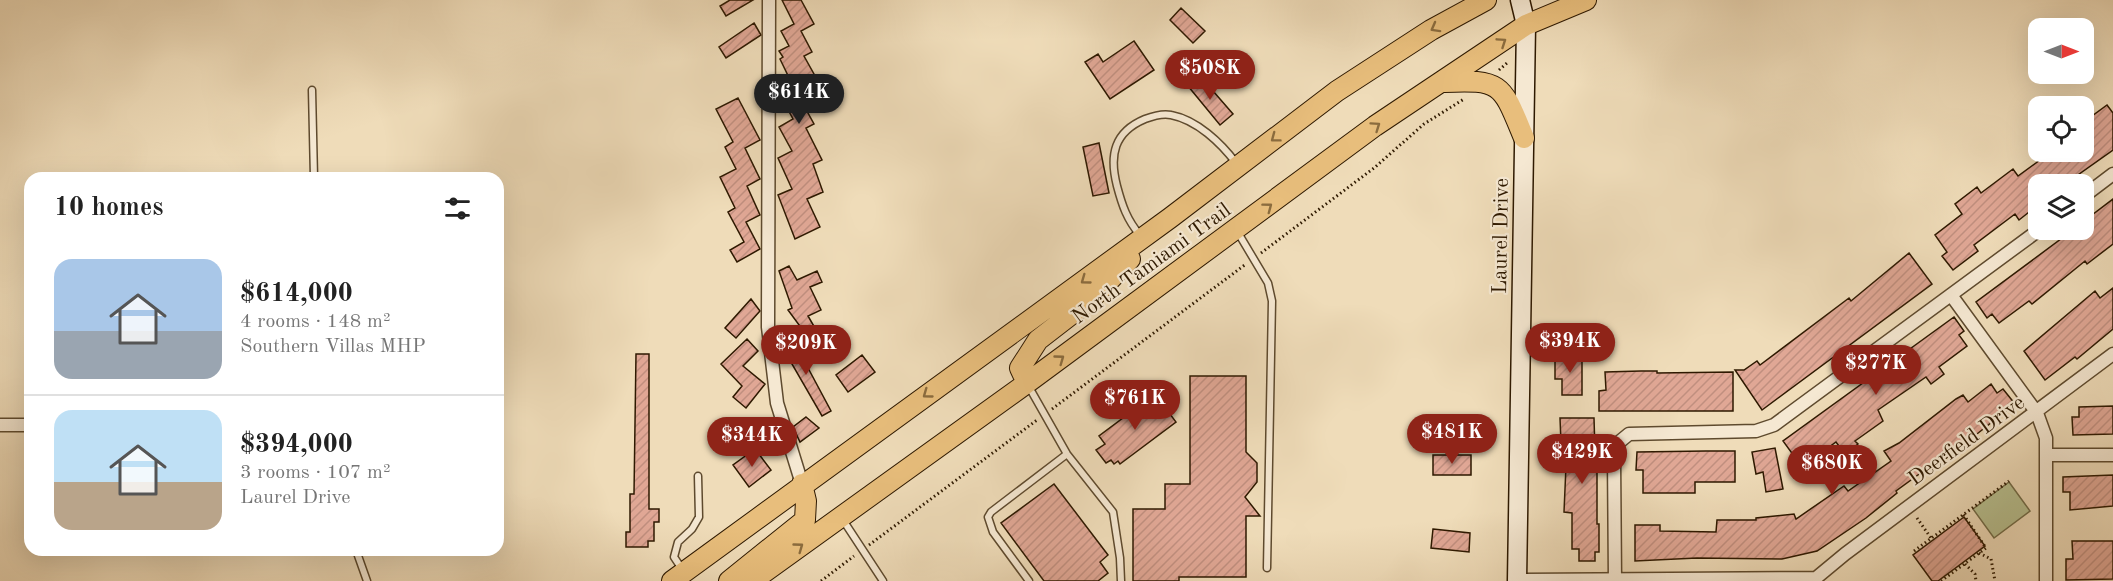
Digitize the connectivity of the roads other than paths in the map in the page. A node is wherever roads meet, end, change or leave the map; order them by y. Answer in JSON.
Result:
{"nodes":[{"id":1,"x":769,"y":0,"type":"edge"},
{"id":2,"x":1486,"y":0,"type":"edge"},
{"id":3,"x":1520,"y":0,"type":"edge"},
{"id":4,"x":1587,"y":0,"type":"edge"},
{"id":5,"x":1526,"y":26,"type":"junction"},
{"id":6,"x":1444,"y":81,"type":"junction"},
{"id":7,"x":312,"y":90,"type":"dead end"},
{"id":8,"x":1524,"y":138,"type":"junction"},
{"id":9,"x":1239,"y":166,"type":"junction"},
{"id":10,"x":314,"y":172,"type":"edge"},
{"id":11,"x":2113,"y":174,"type":"edge"},
{"id":12,"x":2094,"y":188,"type":"edge"},
{"id":13,"x":1236,"y":231,"type":"junction"},
{"id":14,"x":2028,"y":238,"type":"edge"},
{"id":15,"x":1145,"y":240,"type":"junction"},
{"id":16,"x":1951,"y":295,"type":"junction"},
{"id":17,"x":2113,"y":354,"type":"edge"},
{"id":18,"x":1027,"y":384,"type":"junction"},
{"id":19,"x":2037,"y":413,"type":"junction"},
{"id":20,"x":0,"y":425,"type":"edge"},
{"id":21,"x":24,"y":426,"type":"edge"},
{"id":22,"x":1067,"y":454,"type":"junction"},
{"id":23,"x":2048,"y":455,"type":"junction"},
{"id":24,"x":2113,"y":455,"type":"edge"},
{"id":25,"x":698,"y":476,"type":"dead end"},
{"id":26,"x":802,"y":484,"type":"junction"},
{"id":27,"x":841,"y":517,"type":"junction"},
{"id":28,"x":358,"y":556,"type":"edge"},
{"id":29,"x":1267,"y":568,"type":"dead end"},
{"id":30,"x":678,"y":577,"type":"edge"},
{"id":31,"x":1615,"y":579,"type":"edge"},
{"id":32,"x":1816,"y":579,"type":"edge"},
{"id":33,"x":1517,"y":580,"type":"edge"},
{"id":34,"x":367,"y":581,"type":"edge"},
{"id":35,"x":729,"y":581,"type":"edge"},
{"id":36,"x":752,"y":581,"type":"edge"},
{"id":37,"x":883,"y":581,"type":"edge"},
{"id":38,"x":1029,"y":581,"type":"edge"},
{"id":39,"x":1121,"y":581,"type":"edge"},
{"id":40,"x":2046,"y":581,"type":"edge"}],
"edges":[{"from":1,"to":26,"type":"street"},
{"from":2,"to":9,"type":"main road","name":"North Tamiami Trail","one_way":true},
{"from":3,"to":5,"type":"street","name":"Laurel Drive"},
{"from":4,"to":5,"type":"main road","name":"North Tamiami Trail"},
{"from":6,"to":5,"type":"main road","name":"North Tamiami Trail","one_way":true},
{"from":5,"to":8,"type":"street","name":"Laurel Drive"},
{"from":6,"to":8,"type":"main road"},
{"from":13,"to":6,"type":"main road","name":"North Tamiami Trail","one_way":true},
{"from":7,"to":10,"type":"lane"},
{"from":8,"to":33,"type":"street","name":"Laurel Drive"},
{"from":9,"to":15,"type":"main road","name":"North Tamiami Trail"},
{"from":9,"to":15,"type":"lane"},
{"from":11,"to":12,"type":"street"},
{"from":18,"to":13,"type":"main road","name":"North Tamiami Trail","one_way":true},
{"from":13,"to":29,"type":"lane"},
{"from":14,"to":16,"type":"street"},
{"from":15,"to":18,"type":"main road"},
{"from":15,"to":26,"type":"main road","name":"North Tamiami Trail","one_way":true},
{"from":16,"to":19,"type":"street"},
{"from":16,"to":31,"type":"street"},
{"from":17,"to":19,"type":"street","name":"Deerfield Drive"},
{"from":18,"to":22,"type":"lane"},
{"from":18,"to":27,"type":"main road","name":"North Tamiami Trail"},
{"from":19,"to":23,"type":"street"},
{"from":19,"to":32,"type":"street","name":"Deerfield Drive"},
{"from":20,"to":21,"type":"street"},
{"from":22,"to":38,"type":"lane"},
{"from":22,"to":39,"type":"lane"},
{"from":23,"to":24,"type":"street"},
{"from":23,"to":40,"type":"street"},
{"from":25,"to":30,"type":"lane"},
{"from":26,"to":30,"type":"main road","name":"North Tamiami Trail"},
{"from":26,"to":35,"type":"main road"},
{"from":36,"to":27,"type":"main road","name":"North Tamiami Trail","one_way":true},
{"from":27,"to":37,"type":"lane"},
{"from":28,"to":34,"type":"lane"},
{"from":31,"to":32,"type":"street"},
{"from":31,"to":33,"type":"street"}]}
